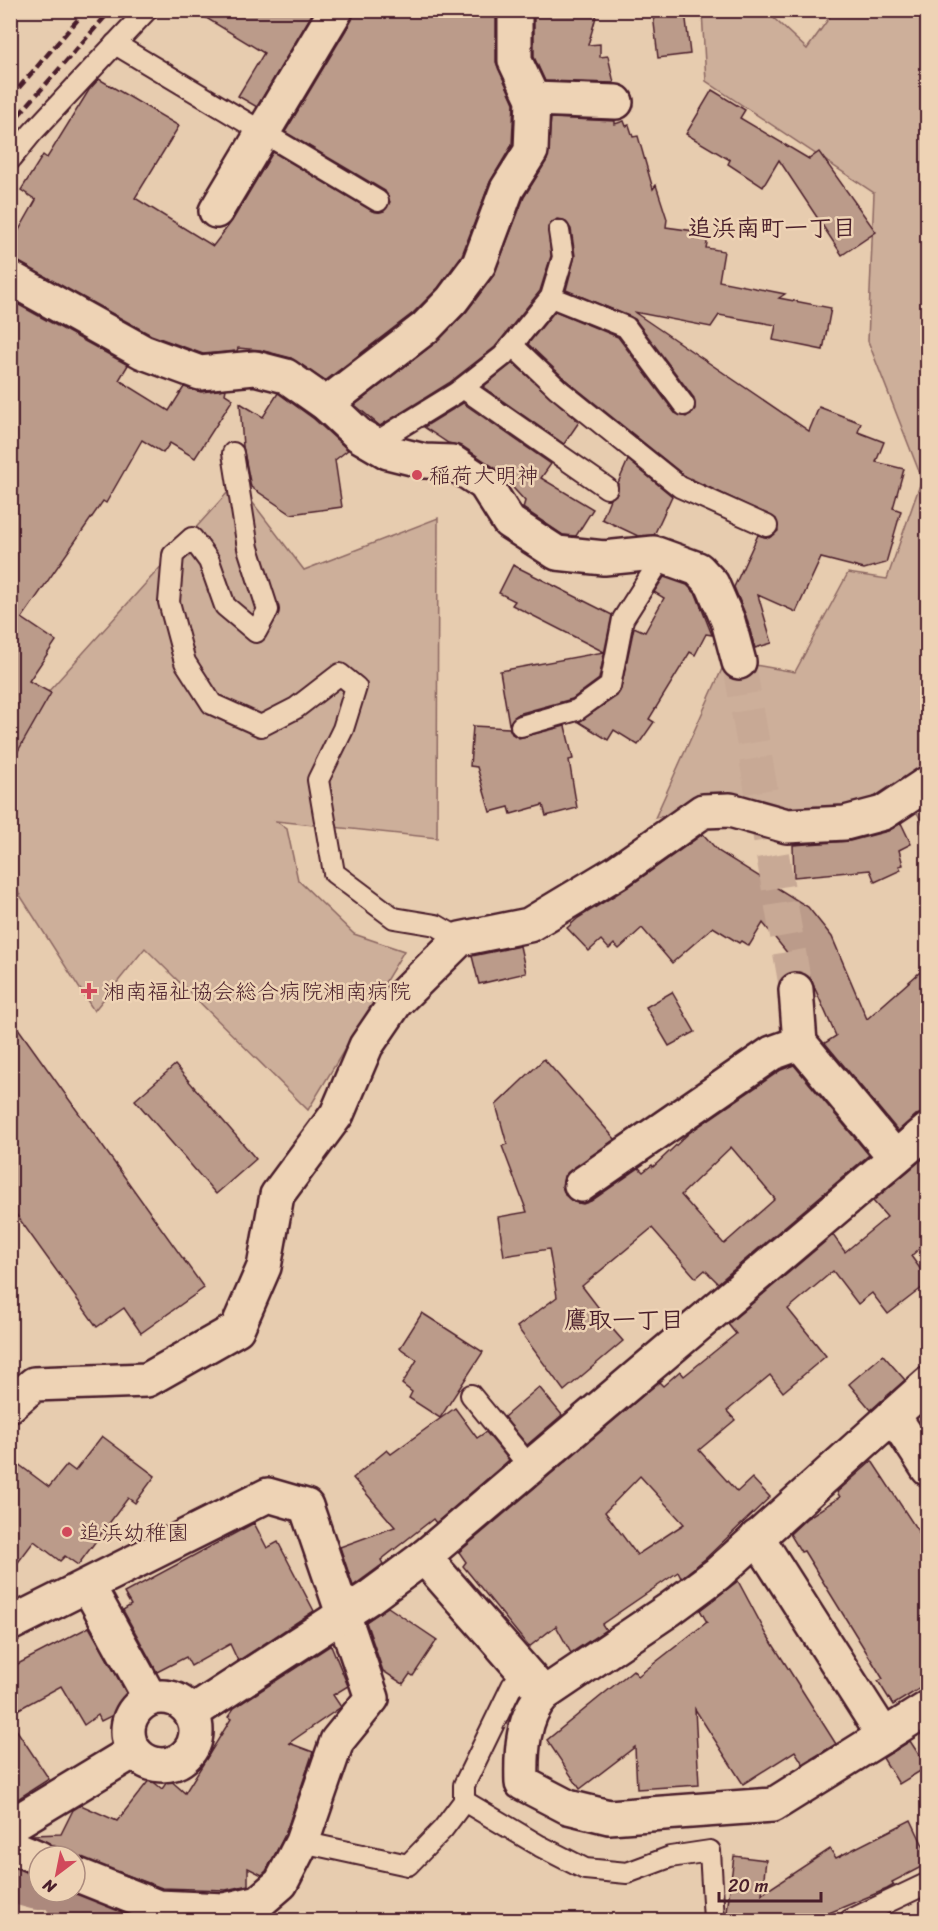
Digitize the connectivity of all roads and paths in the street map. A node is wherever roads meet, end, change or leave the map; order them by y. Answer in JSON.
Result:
{"nodes":[{"id":1,"x":147,"y":10,"type":"edge"},
{"id":2,"x":336,"y":10,"type":"edge"},
{"id":3,"x":515,"y":10,"type":"edge"},
{"id":4,"x":115,"y":44,"type":"junction"},
{"id":5,"x":533,"y":99,"type":"junction"},
{"id":6,"x":616,"y":102,"type":"dead end"},
{"id":7,"x":265,"y":131,"type":"junction"},
{"id":8,"x":10,"y":160,"type":"edge"},
{"id":9,"x":378,"y":201,"type":"dead end"},
{"id":10,"x":216,"y":211,"type":"dead end"},
{"id":11,"x":559,"y":231,"type":"dead end"},
{"id":12,"x":10,"y":278,"type":"edge"},
{"id":13,"x":551,"y":297,"type":"junction"},
{"id":14,"x":512,"y":345,"type":"junction"},
{"id":15,"x":463,"y":388,"type":"junction"},
{"id":16,"x":326,"y":404,"type":"junction"},
{"id":17,"x":684,"y":405,"type":"dead end"},
{"id":18,"x":374,"y":444,"type":"junction"},
{"id":19,"x":233,"y":453,"type":"dead end"},
{"id":20,"x":607,"y":488,"type":"dead end"},
{"id":21,"x":767,"y":526,"type":"dead end"},
{"id":22,"x":663,"y":556,"type":"junction"},
{"id":23,"x":739,"y":662,"type":"tunnel mouth"},
{"id":24,"x":521,"y":726,"type":"dead end"},
{"id":25,"x":927,"y":783,"type":"edge"},
{"id":26,"x":460,"y":939,"type":"junction"},
{"id":27,"x":796,"y":990,"type":"tunnel mouth"},
{"id":28,"x":800,"y":1042,"type":"junction"},
{"id":29,"x":927,"y":1130,"type":"edge"},
{"id":30,"x":895,"y":1157,"type":"junction"},
{"id":31,"x":581,"y":1185,"type":"dead end"},
{"id":32,"x":927,"y":1384,"type":"edge"},
{"id":33,"x":471,"y":1395,"type":"dead end"},
{"id":34,"x":10,"y":1405,"type":"edge"},
{"id":35,"x":893,"y":1415,"type":"junction"},
{"id":36,"x":530,"y":1467,"type":"junction"},
{"id":37,"x":927,"y":1469,"type":"edge"},
{"id":38,"x":757,"y":1537,"type":"junction"},
{"id":39,"x":424,"y":1557,"type":"junction"},
{"id":40,"x":88,"y":1586,"type":"junction"},
{"id":41,"x":344,"y":1614,"type":"junction"},
{"id":42,"x":10,"y":1624,"type":"edge"},
{"id":43,"x":533,"y":1683,"type":"junction"},
{"id":44,"x":150,"y":1698,"type":"junction"},
{"id":45,"x":927,"y":1708,"type":"edge"},
{"id":46,"x":192,"y":1713,"type":"junction"},
{"id":47,"x":884,"y":1736,"type":"junction"},
{"id":48,"x":134,"y":1751,"type":"junction"},
{"id":49,"x":464,"y":1801,"type":"junction"},
{"id":50,"x":10,"y":1826,"type":"edge"},
{"id":51,"x":302,"y":1842,"type":"junction"},
{"id":52,"x":10,"y":1846,"type":"edge"},
{"id":53,"x":27,"y":1853,"type":"edge"},
{"id":54,"x":87,"y":1879,"type":"edge"},
{"id":55,"x":927,"y":1883,"type":"edge"},
{"id":56,"x":714,"y":1920,"type":"edge"},
{"id":57,"x":850,"y":1920,"type":"edge"}],
"edges":[{"from":1,"to":4,"type":"lane"},
{"from":2,"to":7,"type":"street"},
{"from":3,"to":5,"type":"street"},
{"from":4,"to":7,"type":"lane"},
{"from":4,"to":8,"type":"lane"},
{"from":5,"to":6,"type":"street"},
{"from":5,"to":16,"type":"street"},
{"from":7,"to":9,"type":"lane"},
{"from":7,"to":10,"type":"street"},
{"from":11,"to":13,"type":"lane"},
{"from":12,"to":16,"type":"street"},
{"from":13,"to":14,"type":"lane"},
{"from":13,"to":17,"type":"lane"},
{"from":14,"to":15,"type":"lane"},
{"from":14,"to":21,"type":"lane"},
{"from":15,"to":18,"type":"lane"},
{"from":15,"to":20,"type":"lane"},
{"from":16,"to":18,"type":"street"},
{"from":18,"to":22,"type":"street"},
{"from":19,"to":26,"type":"lane"},
{"from":22,"to":23,"type":"street"},
{"from":22,"to":24,"type":"lane"},
{"from":25,"to":26,"type":"street"},
{"from":26,"to":34,"type":"street"},
{"from":27,"to":28,"type":"street"},
{"from":28,"to":30,"type":"street"},
{"from":28,"to":31,"type":"street"},
{"from":29,"to":30,"type":"street"},
{"from":30,"to":36,"type":"street"},
{"from":32,"to":35,"type":"street"},
{"from":33,"to":36,"type":"lane"},
{"from":35,"to":37,"type":"street"},
{"from":35,"to":38,"type":"street"},
{"from":36,"to":39,"type":"street"},
{"from":38,"to":43,"type":"street"},
{"from":38,"to":47,"type":"street"},
{"from":39,"to":41,"type":"street"},
{"from":39,"to":43,"type":"street"},
{"from":40,"to":41,"type":"street"},
{"from":40,"to":42,"type":"street"},
{"from":40,"to":44,"type":"street"},
{"from":41,"to":46,"type":"street"},
{"from":41,"to":51,"type":"street"},
{"from":43,"to":47,"type":"street"},
{"from":43,"to":49,"type":"lane"},
{"from":44,"to":46,"type":"street"},
{"from":44,"to":48,"type":"street"},
{"from":45,"to":47,"type":"street"},
{"from":46,"to":48,"type":"street"},
{"from":48,"to":50,"type":"street"},
{"from":49,"to":51,"type":"lane"},
{"from":49,"to":56,"type":"lane"},
{"from":51,"to":54,"type":"street"},
{"from":52,"to":53,"type":"street"},
{"from":55,"to":57,"type":"lane"}]}
